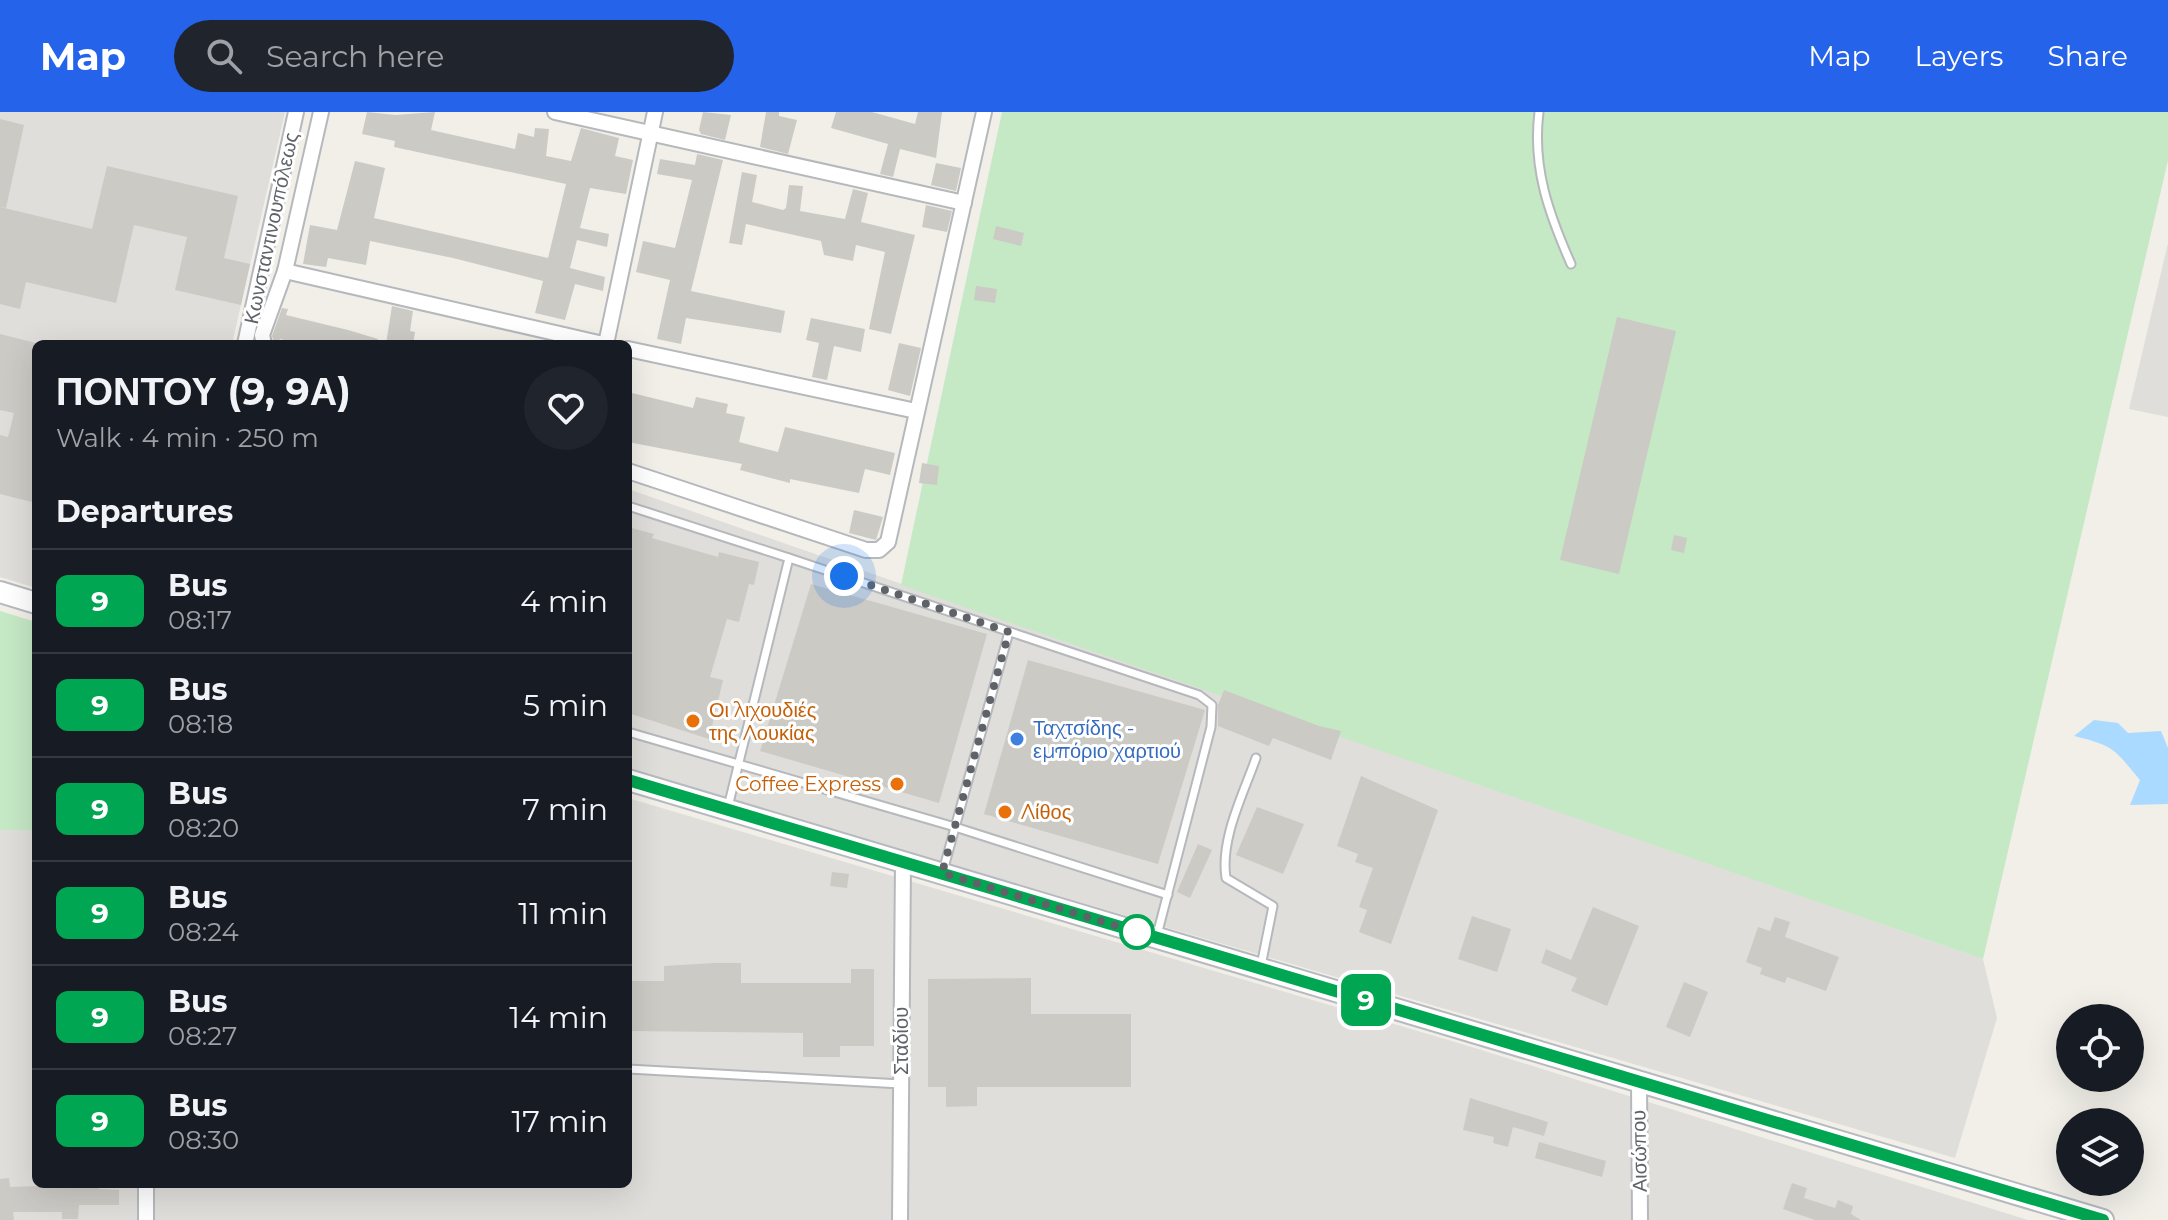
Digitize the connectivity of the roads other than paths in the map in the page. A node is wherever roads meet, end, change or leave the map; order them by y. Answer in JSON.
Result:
{"nodes":[{"id":1,"x":296,"y":112,"type":"edge"},
{"id":2,"x":321,"y":112,"type":"edge"},
{"id":3,"x":555,"y":112,"type":"edge"},
{"id":4,"x":655,"y":112,"type":"edge"},
{"id":5,"x":984,"y":112,"type":"edge"},
{"id":6,"x":1539,"y":112,"type":"edge"},
{"id":7,"x":651,"y":133,"type":"junction"},
{"id":8,"x":964,"y":203,"type":"junction"},
{"id":9,"x":1571,"y":264,"type":"dead end"},
{"id":10,"x":285,"y":271,"type":"junction"},
{"id":11,"x":246,"y":340,"type":"edge"},
{"id":12,"x":263,"y":340,"type":"edge"},
{"id":13,"x":587,"y":340,"type":"edge"},
{"id":14,"x":606,"y":340,"type":"edge"},
{"id":15,"x":632,"y":350,"type":"edge"},
{"id":16,"x":916,"y":411,"type":"junction"},
{"id":17,"x":632,"y":472,"type":"edge"},
{"id":18,"x":632,"y":507,"type":"edge"},
{"id":19,"x":789,"y":558,"type":"junction"},
{"id":20,"x":0,"y":592,"type":"edge"},
{"id":21,"x":32,"y":602,"type":"edge"},
{"id":22,"x":1009,"y":632,"type":"junction"},
{"id":23,"x":632,"y":733,"type":"edge"},
{"id":24,"x":1256,"y":758,"type":"dead end"},
{"id":25,"x":738,"y":765,"type":"junction"},
{"id":26,"x":632,"y":781,"type":"edge"},
{"id":27,"x":727,"y":809,"type":"junction"},
{"id":28,"x":955,"y":827,"type":"junction"},
{"id":29,"x":903,"y":862,"type":"junction"},
{"id":30,"x":942,"y":873,"type":"junction"},
{"id":31,"x":1168,"y":895,"type":"junction"},
{"id":32,"x":1157,"y":938,"type":"junction"},
{"id":33,"x":1261,"y":968,"type":"junction"},
{"id":34,"x":632,"y":1069,"type":"edge"},
{"id":35,"x":1639,"y":1081,"type":"junction"},
{"id":36,"x":901,"y":1084,"type":"junction"},
{"id":37,"x":146,"y":1188,"type":"edge"},
{"id":38,"x":146,"y":1220,"type":"edge"},
{"id":39,"x":900,"y":1220,"type":"edge"},
{"id":40,"x":1640,"y":1220,"type":"edge"},
{"id":41,"x":2103,"y":1220,"type":"edge"}],
"edges":[{"from":1,"to":11,"type":"street","name":"Κωνσταντινουπόλεως"},
{"from":2,"to":10,"type":"street"},
{"from":3,"to":7,"type":"street"},
{"from":4,"to":7,"type":"street"},
{"from":5,"to":8,"type":"street"},
{"from":6,"to":9,"type":"lane"},
{"from":7,"to":8,"type":"street"},
{"from":7,"to":14,"type":"street"},
{"from":8,"to":16,"type":"street"},
{"from":10,"to":12,"type":"street"},
{"from":10,"to":13,"type":"street"},
{"from":15,"to":16,"type":"street"},
{"from":16,"to":17,"type":"street"},
{"from":18,"to":19,"type":"lane"},
{"from":19,"to":22,"type":"lane"},
{"from":19,"to":25,"type":"lane"},
{"from":20,"to":21,"type":"street"},
{"from":22,"to":28,"type":"lane"},
{"from":22,"to":31,"type":"lane"},
{"from":23,"to":25,"type":"lane"},
{"from":24,"to":33,"type":"lane"},
{"from":25,"to":27,"type":"lane"},
{"from":25,"to":28,"type":"lane"},
{"from":26,"to":27,"type":"street"},
{"from":27,"to":29,"type":"street"},
{"from":28,"to":30,"type":"lane"},
{"from":28,"to":31,"type":"lane"},
{"from":29,"to":30,"type":"street"},
{"from":29,"to":36,"type":"street","name":"Σταδίου"},
{"from":30,"to":32,"type":"street"},
{"from":31,"to":32,"type":"lane"},
{"from":32,"to":33,"type":"street"},
{"from":33,"to":35,"type":"street"},
{"from":34,"to":36,"type":"lane"},
{"from":35,"to":40,"type":"street","name":"Αισώπου"},
{"from":35,"to":41,"type":"street"},
{"from":36,"to":39,"type":"street","name":"Σταδίου"},
{"from":37,"to":38,"type":"street"}]}
